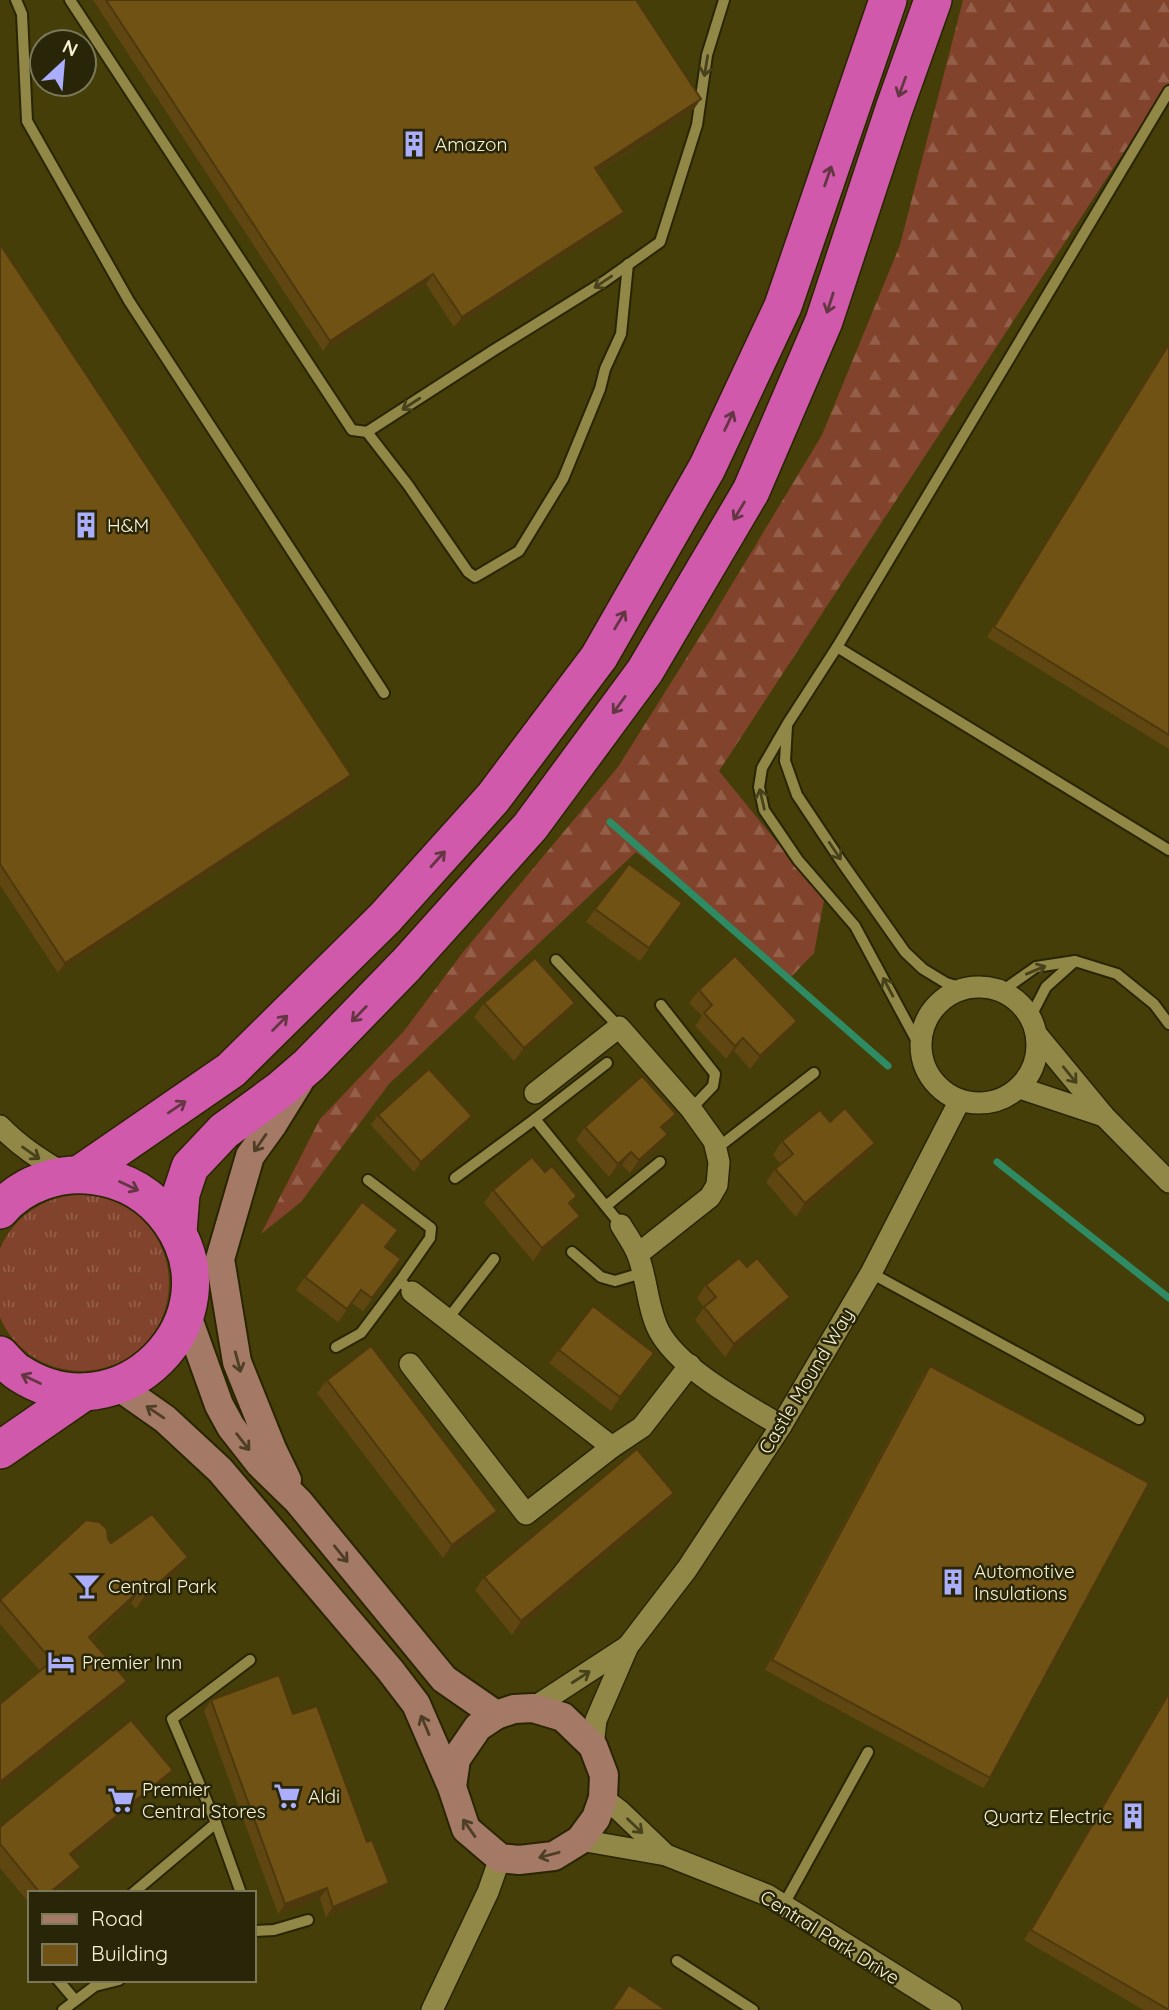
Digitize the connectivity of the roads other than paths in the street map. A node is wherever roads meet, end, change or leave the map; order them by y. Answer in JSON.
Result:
{"nodes":[{"id":1,"x":16,"y":0,"type":"edge"},
{"id":2,"x":70,"y":0,"type":"edge"},
{"id":3,"x":724,"y":0,"type":"edge"},
{"id":4,"x":888,"y":0,"type":"edge"},
{"id":5,"x":933,"y":0,"type":"edge"},
{"id":6,"x":895,"y":44,"type":"junction"},
{"id":7,"x":1169,"y":91,"type":"edge"},
{"id":8,"x":628,"y":264,"type":"junction"},
{"id":9,"x":367,"y":432,"type":"junction"},
{"id":10,"x":837,"y":647,"type":"junction"},
{"id":11,"x":384,"y":693,"type":"dead end"},
{"id":12,"x":788,"y":723,"type":"junction"},
{"id":13,"x":1169,"y":850,"type":"edge"},
{"id":14,"x":556,"y":960,"type":"dead end"},
{"id":15,"x":1075,"y":961,"type":"junction"},
{"id":16,"x":964,"y":988,"type":"junction"},
{"id":17,"x":1002,"y":991,"type":"junction"},
{"id":18,"x":661,"y":1005,"type":"dead end"},
{"id":19,"x":1169,"y":1024,"type":"edge"},
{"id":20,"x":1034,"y":1026,"type":"junction"},
{"id":21,"x":619,"y":1027,"type":"junction"},
{"id":22,"x":920,"y":1047,"type":"junction"},
{"id":23,"x":607,"y":1063,"type":"dead end"},
{"id":24,"x":309,"y":1065,"type":"junction"},
{"id":25,"x":814,"y":1073,"type":"dead end"},
{"id":26,"x":1020,"y":1088,"type":"junction"},
{"id":27,"x":535,"y":1093,"type":"dead end"},
{"id":28,"x":960,"y":1100,"type":"junction"},
{"id":29,"x":691,"y":1109,"type":"junction"},
{"id":30,"x":1104,"y":1116,"type":"junction"},
{"id":31,"x":535,"y":1119,"type":"junction"},
{"id":32,"x":0,"y":1126,"type":"edge"},
{"id":33,"x":716,"y":1149,"type":"junction"},
{"id":34,"x":660,"y":1162,"type":"edge"},
{"id":35,"x":73,"y":1174,"type":"junction"},
{"id":36,"x":455,"y":1178,"type":"dead end"},
{"id":37,"x":368,"y":1180,"type":"dead end"},
{"id":38,"x":1169,"y":1182,"type":"edge"},
{"id":39,"x":606,"y":1206,"type":"junction"},
{"id":40,"x":0,"y":1210,"type":"edge"},
{"id":41,"x":621,"y":1225,"type":"joint"},
{"id":42,"x":178,"y":1232,"type":"junction"},
{"id":43,"x":572,"y":1252,"type":"dead end"},
{"id":44,"x":494,"y":1259,"type":"dead end"},
{"id":45,"x":640,"y":1263,"type":"junction"},
{"id":46,"x":871,"y":1273,"type":"junction"},
{"id":47,"x":406,"y":1287,"type":"junction"},
{"id":48,"x":187,"y":1312,"type":"junction"},
{"id":49,"x":447,"y":1320,"type":"junction"},
{"id":50,"x":336,"y":1347,"type":"dead end"},
{"id":51,"x":0,"y":1355,"type":"edge"},
{"id":52,"x":410,"y":1364,"type":"dead end"},
{"id":53,"x":690,"y":1365,"type":"junction"},
{"id":54,"x":101,"y":1389,"type":"junction"},
{"id":55,"x":1139,"y":1419,"type":"dead end"},
{"id":56,"x":781,"y":1426,"type":"junction"},
{"id":57,"x":612,"y":1447,"type":"junction"},
{"id":58,"x":0,"y":1450,"type":"edge"},
{"id":59,"x":298,"y":1502,"type":"junction"},
{"id":60,"x":628,"y":1646,"type":"junction"},
{"id":61,"x":250,"y":1660,"type":"dead end"},
{"id":62,"x":533,"y":1708,"type":"junction"},
{"id":63,"x":496,"y":1715,"type":"junction"},
{"id":64,"x":593,"y":1746,"type":"junction"},
{"id":65,"x":868,"y":1752,"type":"dead end"},
{"id":66,"x":452,"y":1787,"type":"junction"},
{"id":67,"x":603,"y":1798,"type":"junction"},
{"id":68,"x":216,"y":1823,"type":"junction"},
{"id":69,"x":580,"y":1840,"type":"junction"},
{"id":70,"x":666,"y":1856,"type":"junction"},
{"id":71,"x":500,"y":1858,"type":"junction"},
{"id":72,"x":135,"y":1891,"type":"edge"},
{"id":73,"x":240,"y":1891,"type":"edge"},
{"id":74,"x":783,"y":1906,"type":"junction"},
{"id":75,"x":308,"y":1920,"type":"dead end"},
{"id":76,"x":256,"y":1930,"type":"edge"},
{"id":77,"x":677,"y":1961,"type":"dead end"},
{"id":78,"x":60,"y":1982,"type":"edge"},
{"id":79,"x":110,"y":1982,"type":"edge"},
{"id":80,"x":75,"y":2000,"type":"junction"},
{"id":81,"x":63,"y":2010,"type":"edge"},
{"id":82,"x":432,"y":2010,"type":"edge"},
{"id":83,"x":753,"y":2010,"type":"edge"},
{"id":84,"x":950,"y":2010,"type":"edge"}],
"edges":[{"from":1,"to":11,"type":"lane"},
{"from":2,"to":9,"type":"lane"},
{"from":3,"to":8,"type":"lane","one_way":true},
{"from":4,"to":6,"type":"highway"},
{"from":5,"to":6,"type":"highway"},
{"from":6,"to":24,"type":"highway","one_way":true},
{"from":35,"to":6,"type":"highway","one_way":true},
{"from":7,"to":10,"type":"lane"},
{"from":8,"to":9,"type":"lane","one_way":true},
{"from":8,"to":9,"type":"lane"},
{"from":10,"to":12,"type":"lane"},
{"from":10,"to":13,"type":"lane"},
{"from":12,"to":16,"type":"lane","one_way":true},
{"from":22,"to":12,"type":"lane","one_way":true},
{"from":14,"to":21,"type":"lane"},
{"from":17,"to":15,"type":"lane","one_way":true},
{"from":15,"to":19,"type":"lane"},
{"from":15,"to":20,"type":"lane"},
{"from":16,"to":17,"type":"street"},
{"from":16,"to":22,"type":"street"},
{"from":17,"to":20,"type":"street"},
{"from":18,"to":29,"type":"lane"},
{"from":20,"to":26,"type":"street"},
{"from":20,"to":30,"type":"street","one_way":true},
{"from":21,"to":27,"type":"street"},
{"from":21,"to":29,"type":"street"},
{"from":22,"to":28,"type":"street"},
{"from":23,"to":31,"type":"lane"},
{"from":24,"to":42,"type":"highway"},
{"from":24,"to":59,"type":"street","one_way":true},
{"from":25,"to":33,"type":"lane"},
{"from":26,"to":28,"type":"street"},
{"from":26,"to":30,"type":"street"},
{"from":28,"to":46,"type":"street","name":"Castle Mound Way"},
{"from":29,"to":33,"type":"street"},
{"from":30,"to":38,"type":"street"},
{"from":31,"to":36,"type":"lane"},
{"from":31,"to":39,"type":"lane"},
{"from":32,"to":35,"type":"street","one_way":true},
{"from":33,"to":45,"type":"street"},
{"from":34,"to":39,"type":"lane"},
{"from":35,"to":40,"type":"highway"},
{"from":35,"to":42,"type":"highway","one_way":true},
{"from":37,"to":47,"type":"lane"},
{"from":39,"to":41,"type":"lane"},
{"from":41,"to":45,"type":"street"},
{"from":42,"to":48,"type":"highway"},
{"from":43,"to":45,"type":"lane"},
{"from":44,"to":49,"type":"lane"},
{"from":45,"to":53,"type":"street"},
{"from":46,"to":55,"type":"lane"},
{"from":46,"to":56,"type":"street","name":"Castle Mound Way"},
{"from":47,"to":49,"type":"street"},
{"from":47,"to":50,"type":"lane"},
{"from":48,"to":54,"type":"highway"},
{"from":48,"to":59,"type":"street","one_way":true},
{"from":49,"to":57,"type":"street"},
{"from":54,"to":51,"type":"highway","one_way":true},
{"from":52,"to":57,"type":"street"},
{"from":53,"to":56,"type":"street"},
{"from":53,"to":57,"type":"street"},
{"from":54,"to":58,"type":"highway"},
{"from":66,"to":54,"type":"street","one_way":true},
{"from":56,"to":60,"type":"street","name":"Castle Mound Way"},
{"from":59,"to":63,"type":"street","one_way":true},
{"from":62,"to":60,"type":"street","name":"Castle Mound Way","one_way":true},
{"from":60,"to":64,"type":"street","name":"Castle Mound Way"},
{"from":61,"to":68,"type":"lane"},
{"from":62,"to":63,"type":"street"},
{"from":62,"to":64,"type":"street"},
{"from":63,"to":66,"type":"street"},
{"from":64,"to":67,"type":"street"},
{"from":65,"to":74,"type":"lane"},
{"from":71,"to":66,"type":"street","one_way":true},
{"from":67,"to":69,"type":"street"},
{"from":67,"to":70,"type":"street","name":"Central Park Drive","one_way":true},
{"from":68,"to":72,"type":"lane"},
{"from":68,"to":73,"type":"lane"},
{"from":69,"to":70,"type":"street","name":"Central Park Drive"},
{"from":69,"to":71,"type":"street","one_way":true},
{"from":70,"to":74,"type":"street","name":"Central Park Drive"},
{"from":71,"to":82,"type":"street"},
{"from":74,"to":84,"type":"street","name":"Central Park Drive"},
{"from":75,"to":76,"type":"lane"},
{"from":77,"to":83,"type":"lane"},
{"from":78,"to":80,"type":"lane"},
{"from":79,"to":80,"type":"lane"},
{"from":80,"to":81,"type":"lane"}]}
